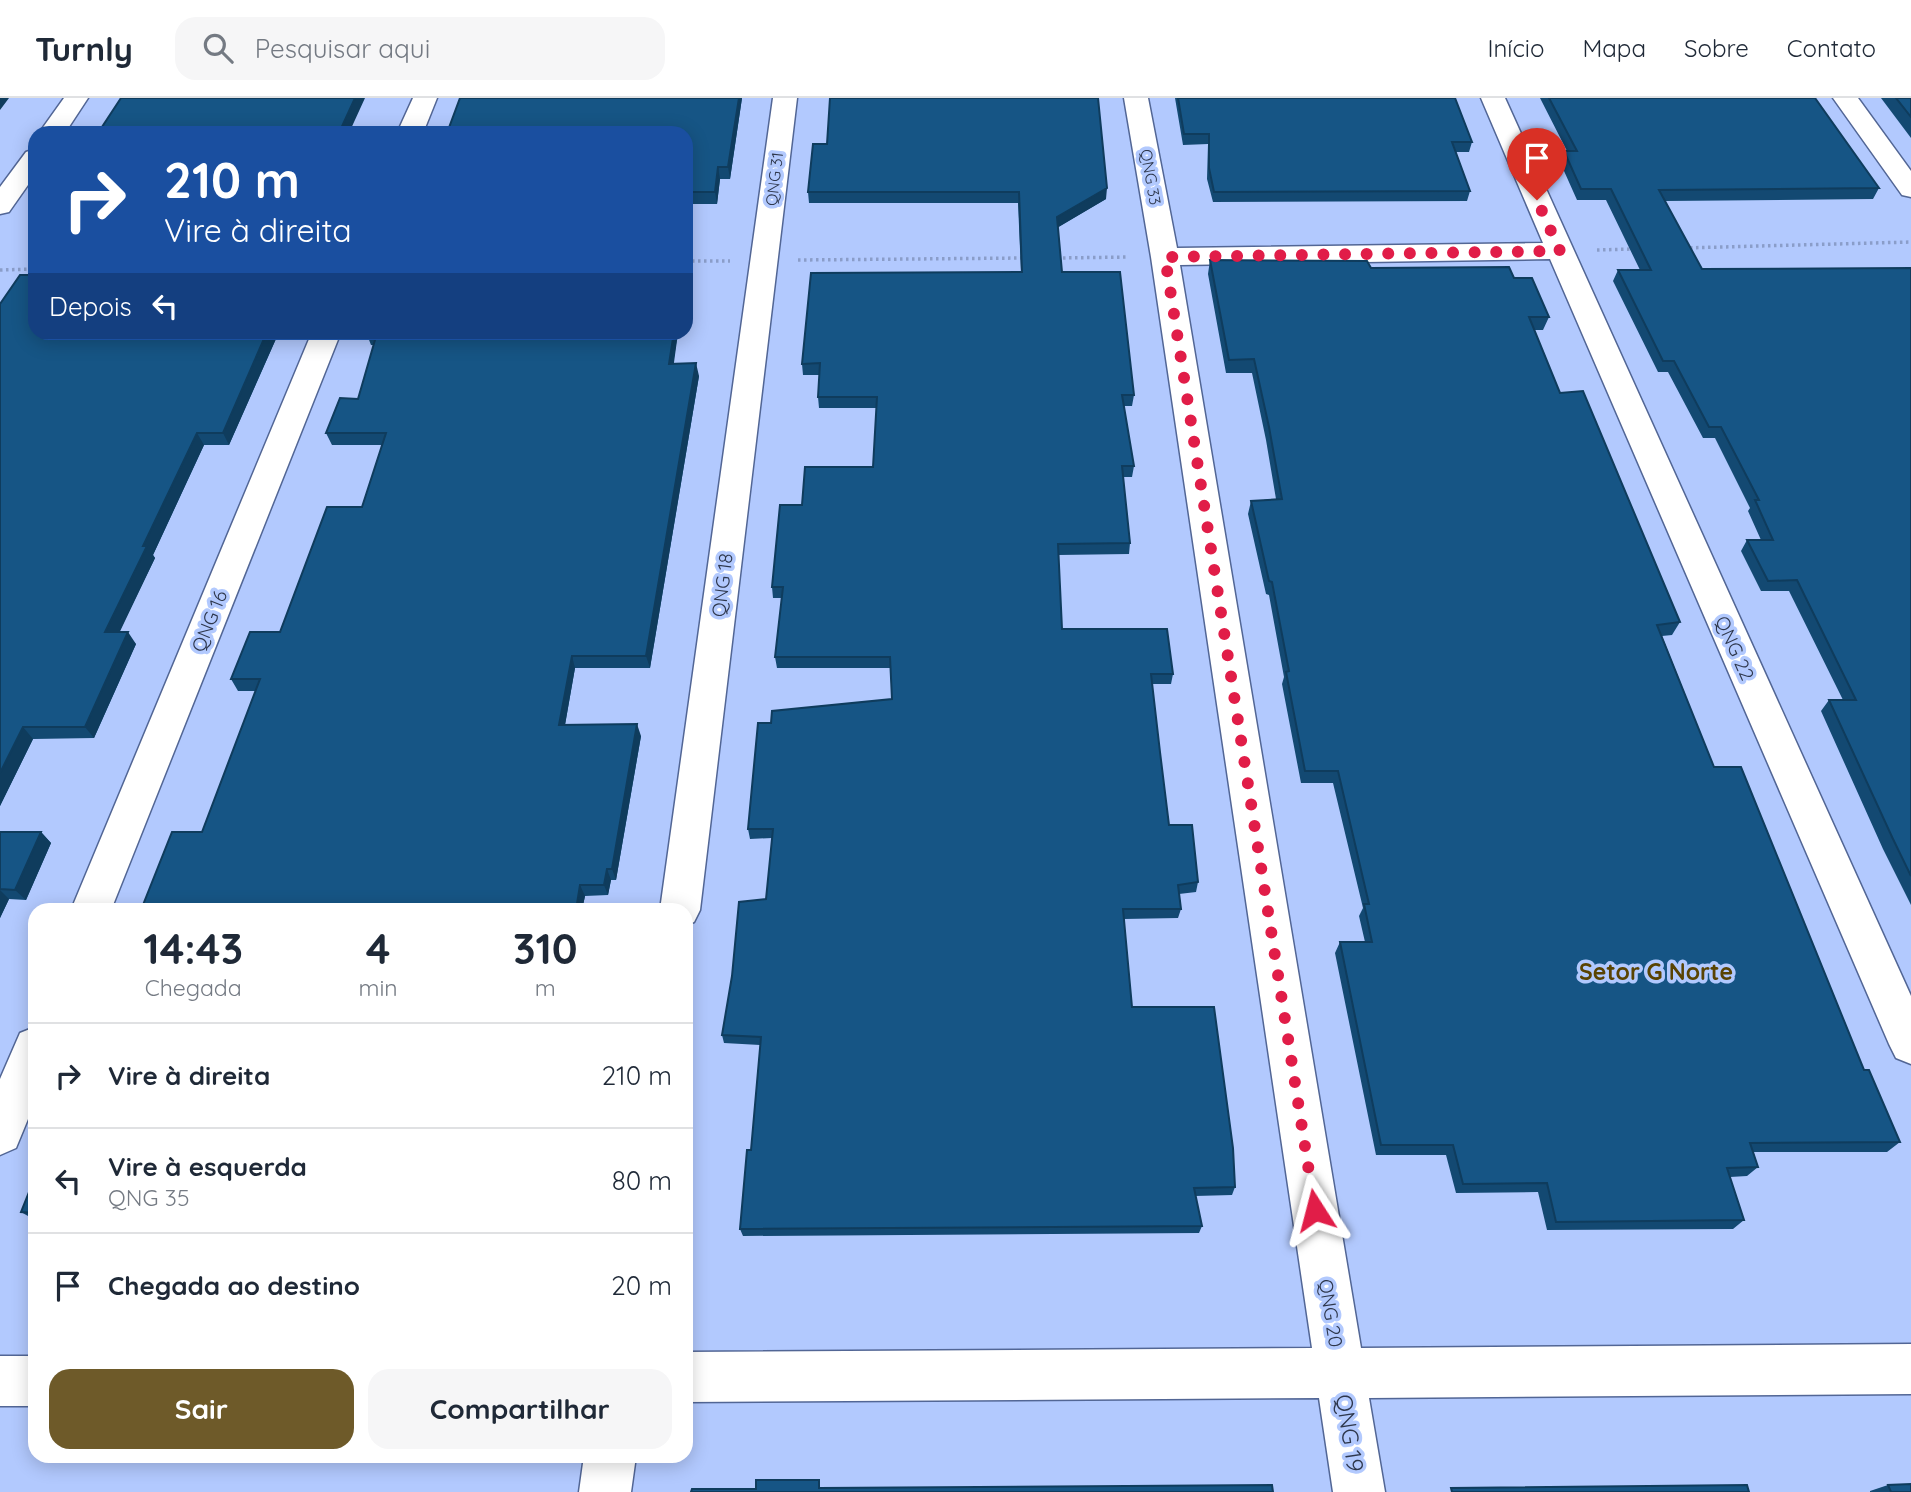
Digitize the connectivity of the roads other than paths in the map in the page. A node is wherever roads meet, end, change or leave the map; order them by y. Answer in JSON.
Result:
{"nodes":[{"id":1,"x":76,"y":98,"type":"edge"},
{"id":2,"x":425,"y":98,"type":"edge"},
{"id":3,"x":785,"y":98,"type":"edge"},
{"id":4,"x":1136,"y":98,"type":"edge"},
{"id":5,"x":1493,"y":98,"type":"edge"},
{"id":6,"x":1845,"y":98,"type":"edge"},
{"id":7,"x":57,"y":126,"type":"edge"},
{"id":8,"x":414,"y":126,"type":"edge"},
{"id":9,"x":28,"y":166,"type":"edge"},
{"id":10,"x":1911,"y":189,"type":"edge"},
{"id":11,"x":1,"y":203,"type":"edge"},
{"id":12,"x":1560,"y":251,"type":"junction"},
{"id":13,"x":1165,"y":257,"type":"junction"},
{"id":14,"x":764,"y":260,"type":"joint"},
{"id":15,"x":324,"y":340,"type":"edge"},
{"id":16,"x":94,"y":903,"type":"edge"},
{"id":17,"x":681,"y":903,"type":"edge"},
{"id":18,"x":1911,"y":1044,"type":"edge"},
{"id":19,"x":28,"y":1064,"type":"edge"},
{"id":20,"x":0,"y":1133,"type":"edge"},
{"id":21,"x":1911,"y":1369,"type":"edge"},
{"id":22,"x":1340,"y":1373,"type":"junction"},
{"id":23,"x":693,"y":1377,"type":"edge"},
{"id":24,"x":0,"y":1381,"type":"edge"},
{"id":25,"x":28,"y":1381,"type":"edge"},
{"id":26,"x":609,"y":1463,"type":"edge"},
{"id":27,"x":605,"y":1492,"type":"edge"},
{"id":28,"x":1359,"y":1492,"type":"edge"}],
"edges":[{"from":1,"to":7,"type":"street"},
{"from":2,"to":8,"type":"street"},
{"from":3,"to":14,"type":"street","name":"QNG 31"},
{"from":4,"to":13,"type":"street","name":"QNG 33"},
{"from":5,"to":12,"type":"street","name":"QNG 22"},
{"from":6,"to":10,"type":"street"},
{"from":9,"to":11,"type":"street"},
{"from":12,"to":13,"type":"street"},
{"from":12,"to":18,"type":"street","name":"QNG 22"},
{"from":13,"to":22,"type":"street","name":"QNG 20"},
{"from":14,"to":17,"type":"street","name":"QNG 18"},
{"from":15,"to":16,"type":"street","name":"QNG 16"},
{"from":19,"to":20,"type":"street"},
{"from":21,"to":22,"type":"street"},
{"from":22,"to":23,"type":"street"},
{"from":22,"to":28,"type":"street","name":"QNG 19"},
{"from":24,"to":25,"type":"street"},
{"from":26,"to":27,"type":"street"}]}
